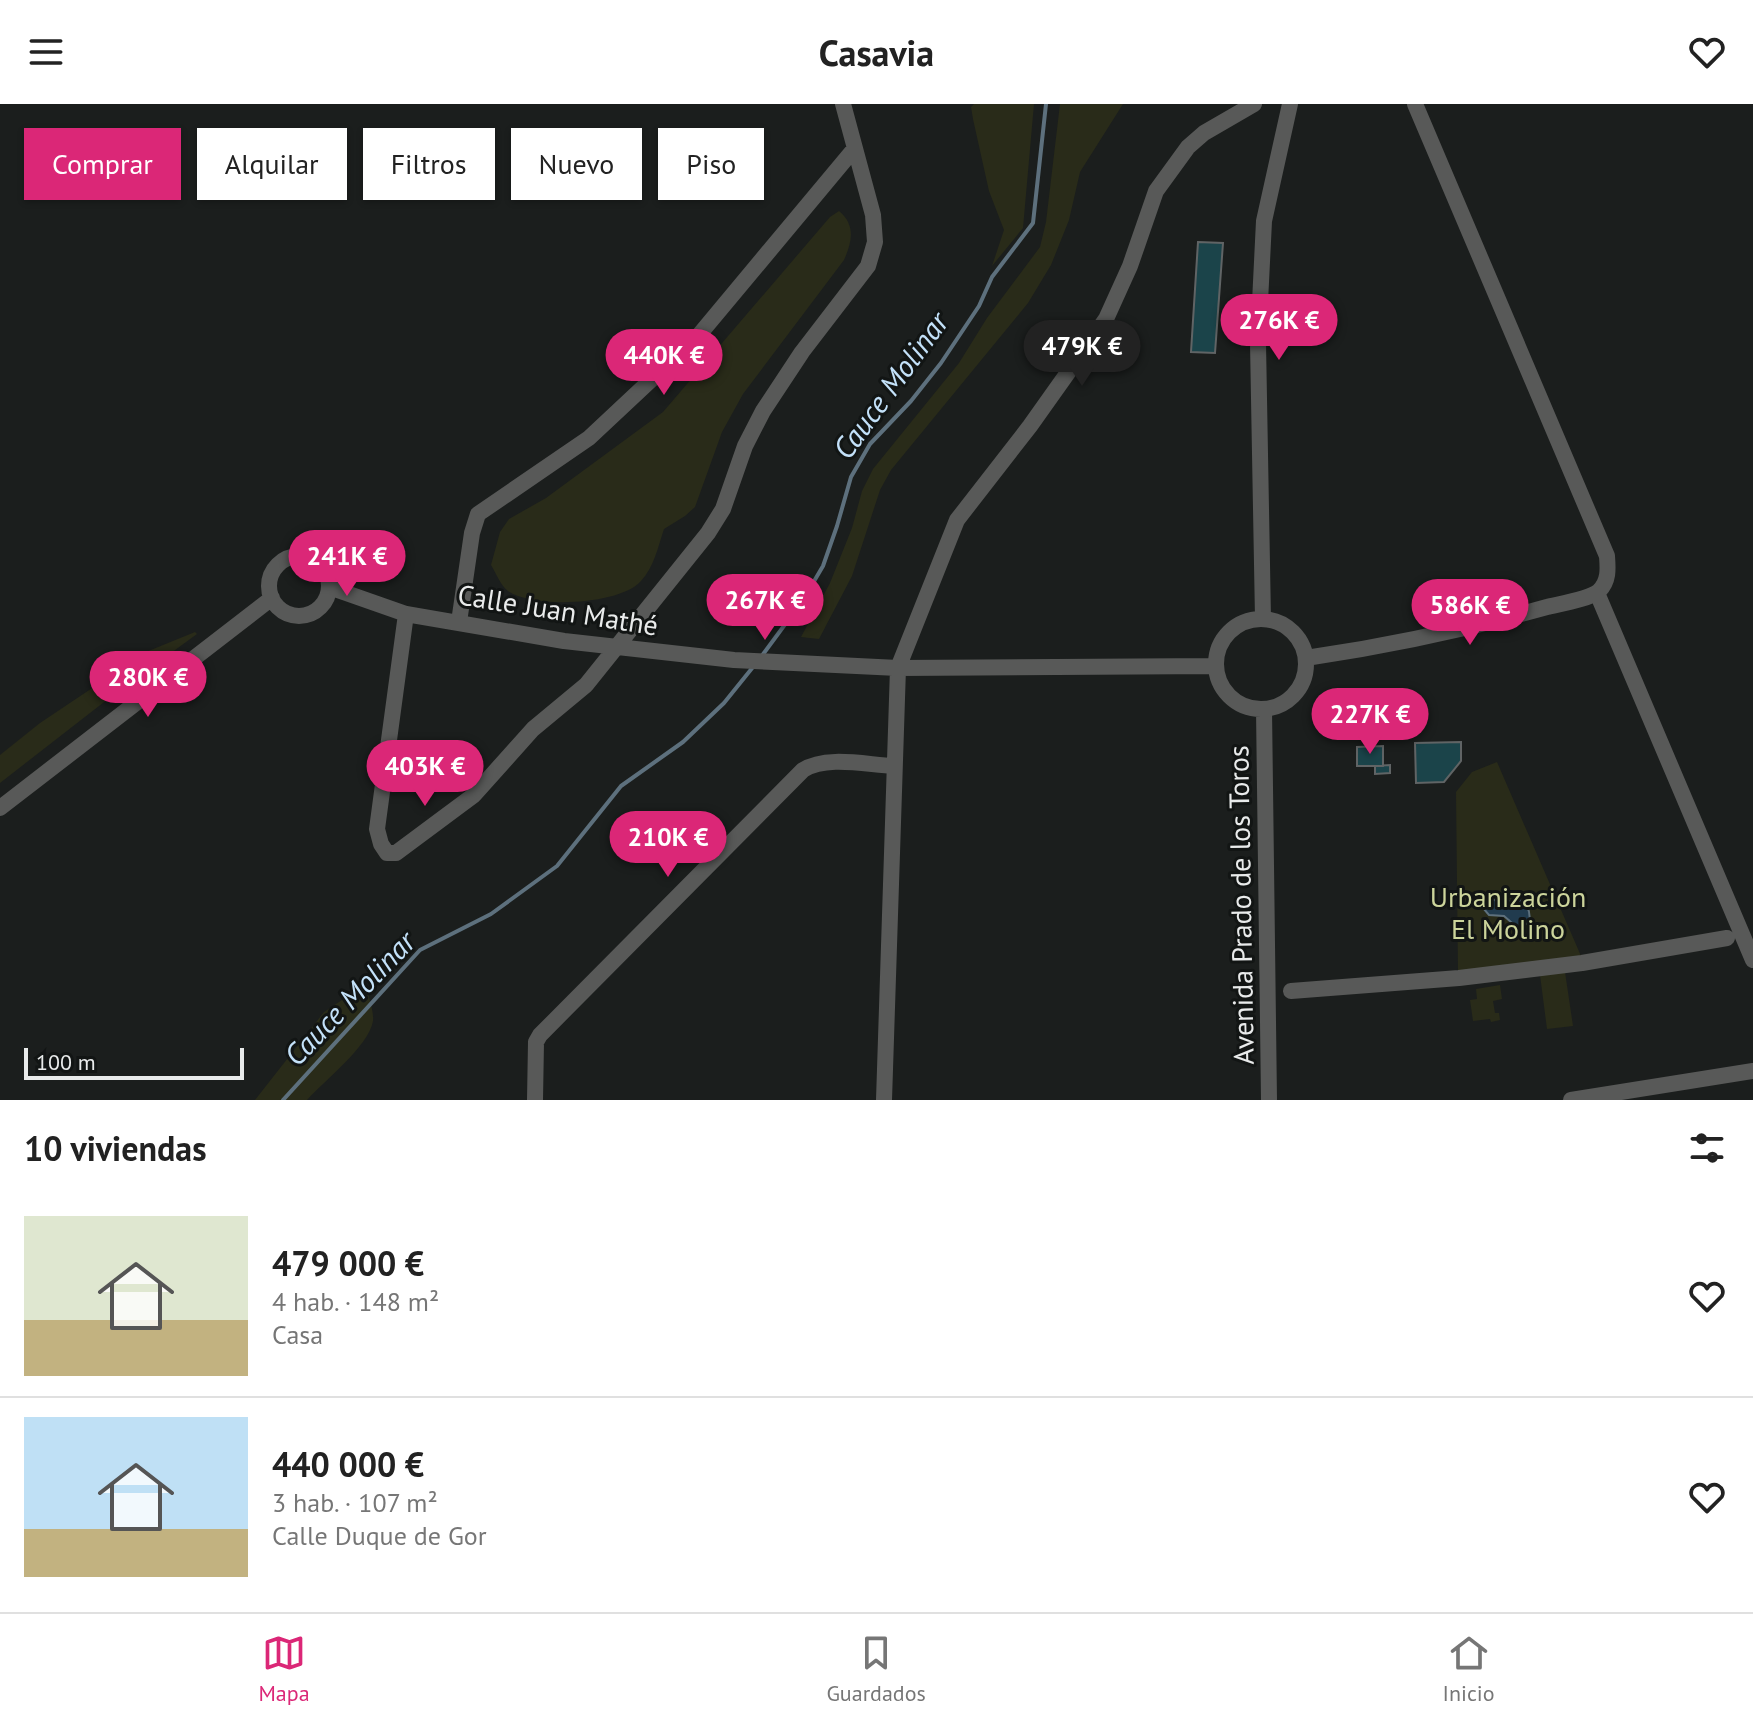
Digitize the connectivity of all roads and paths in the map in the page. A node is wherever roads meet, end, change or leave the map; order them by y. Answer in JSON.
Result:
{"nodes":[{"id":1,"x":843,"y":104,"type":"edge"},
{"id":2,"x":1254,"y":104,"type":"edge"},
{"id":3,"x":1290,"y":104,"type":"edge"},
{"id":4,"x":1415,"y":104,"type":"edge"},
{"id":5,"x":855,"y":148,"type":"junction"},
{"id":6,"x":329,"y":587,"type":"junction"},
{"id":7,"x":1601,"y":587,"type":"junction"},
{"id":8,"x":272,"y":598,"type":"junction"},
{"id":9,"x":406,"y":614,"type":"junction"},
{"id":10,"x":1263,"y":619,"type":"junction"},
{"id":11,"x":459,"y":622,"type":"junction"},
{"id":12,"x":615,"y":648,"type":"junction"},
{"id":13,"x":1306,"y":658,"type":"junction"},
{"id":14,"x":1216,"y":666,"type":"junction"},
{"id":15,"x":898,"y":668,"type":"junction"},
{"id":16,"x":1264,"y":709,"type":"junction"},
{"id":17,"x":894,"y":766,"type":"junction"},
{"id":18,"x":0,"y":808,"type":"edge"},
{"id":19,"x":1727,"y":938,"type":"dead end"},
{"id":20,"x":1753,"y":960,"type":"edge"},
{"id":21,"x":1291,"y":991,"type":"dead end"},
{"id":22,"x":1753,"y":1071,"type":"edge"},
{"id":23,"x":535,"y":1100,"type":"edge"},
{"id":24,"x":884,"y":1100,"type":"edge"},
{"id":25,"x":1269,"y":1100,"type":"edge"},
{"id":26,"x":1571,"y":1100,"type":"edge"}],
"edges":[{"from":1,"to":5,"type":"street"},
{"from":2,"to":15,"type":"street"},
{"from":3,"to":10,"type":"street"},
{"from":4,"to":7,"type":"street"},
{"from":5,"to":11,"type":"street"},
{"from":5,"to":12,"type":"street"},
{"from":6,"to":8,"type":"street"},
{"from":6,"to":8,"type":"street"},
{"from":6,"to":9,"type":"street","name":"Calle Juan Mathé"},
{"from":7,"to":13,"type":"street"},
{"from":7,"to":20,"type":"street"},
{"from":8,"to":18,"type":"street"},
{"from":9,"to":11,"type":"street","name":"Calle Juan Mathé"},
{"from":9,"to":12,"type":"street"},
{"from":10,"to":13,"type":"street"},
{"from":10,"to":14,"type":"street"},
{"from":11,"to":12,"type":"street","name":"Calle Juan Mathé"},
{"from":12,"to":15,"type":"street","name":"Calle Juan Mathé"},
{"from":13,"to":16,"type":"street"},
{"from":14,"to":15,"type":"street","name":"Calle Juan Mathé"},
{"from":14,"to":16,"type":"street"},
{"from":15,"to":17,"type":"street"},
{"from":16,"to":25,"type":"street","name":"Avenida Prado de los Toros"},
{"from":17,"to":23,"type":"street"},
{"from":17,"to":24,"type":"street"},
{"from":19,"to":21,"type":"street"},
{"from":22,"to":26,"type":"street"}]}
